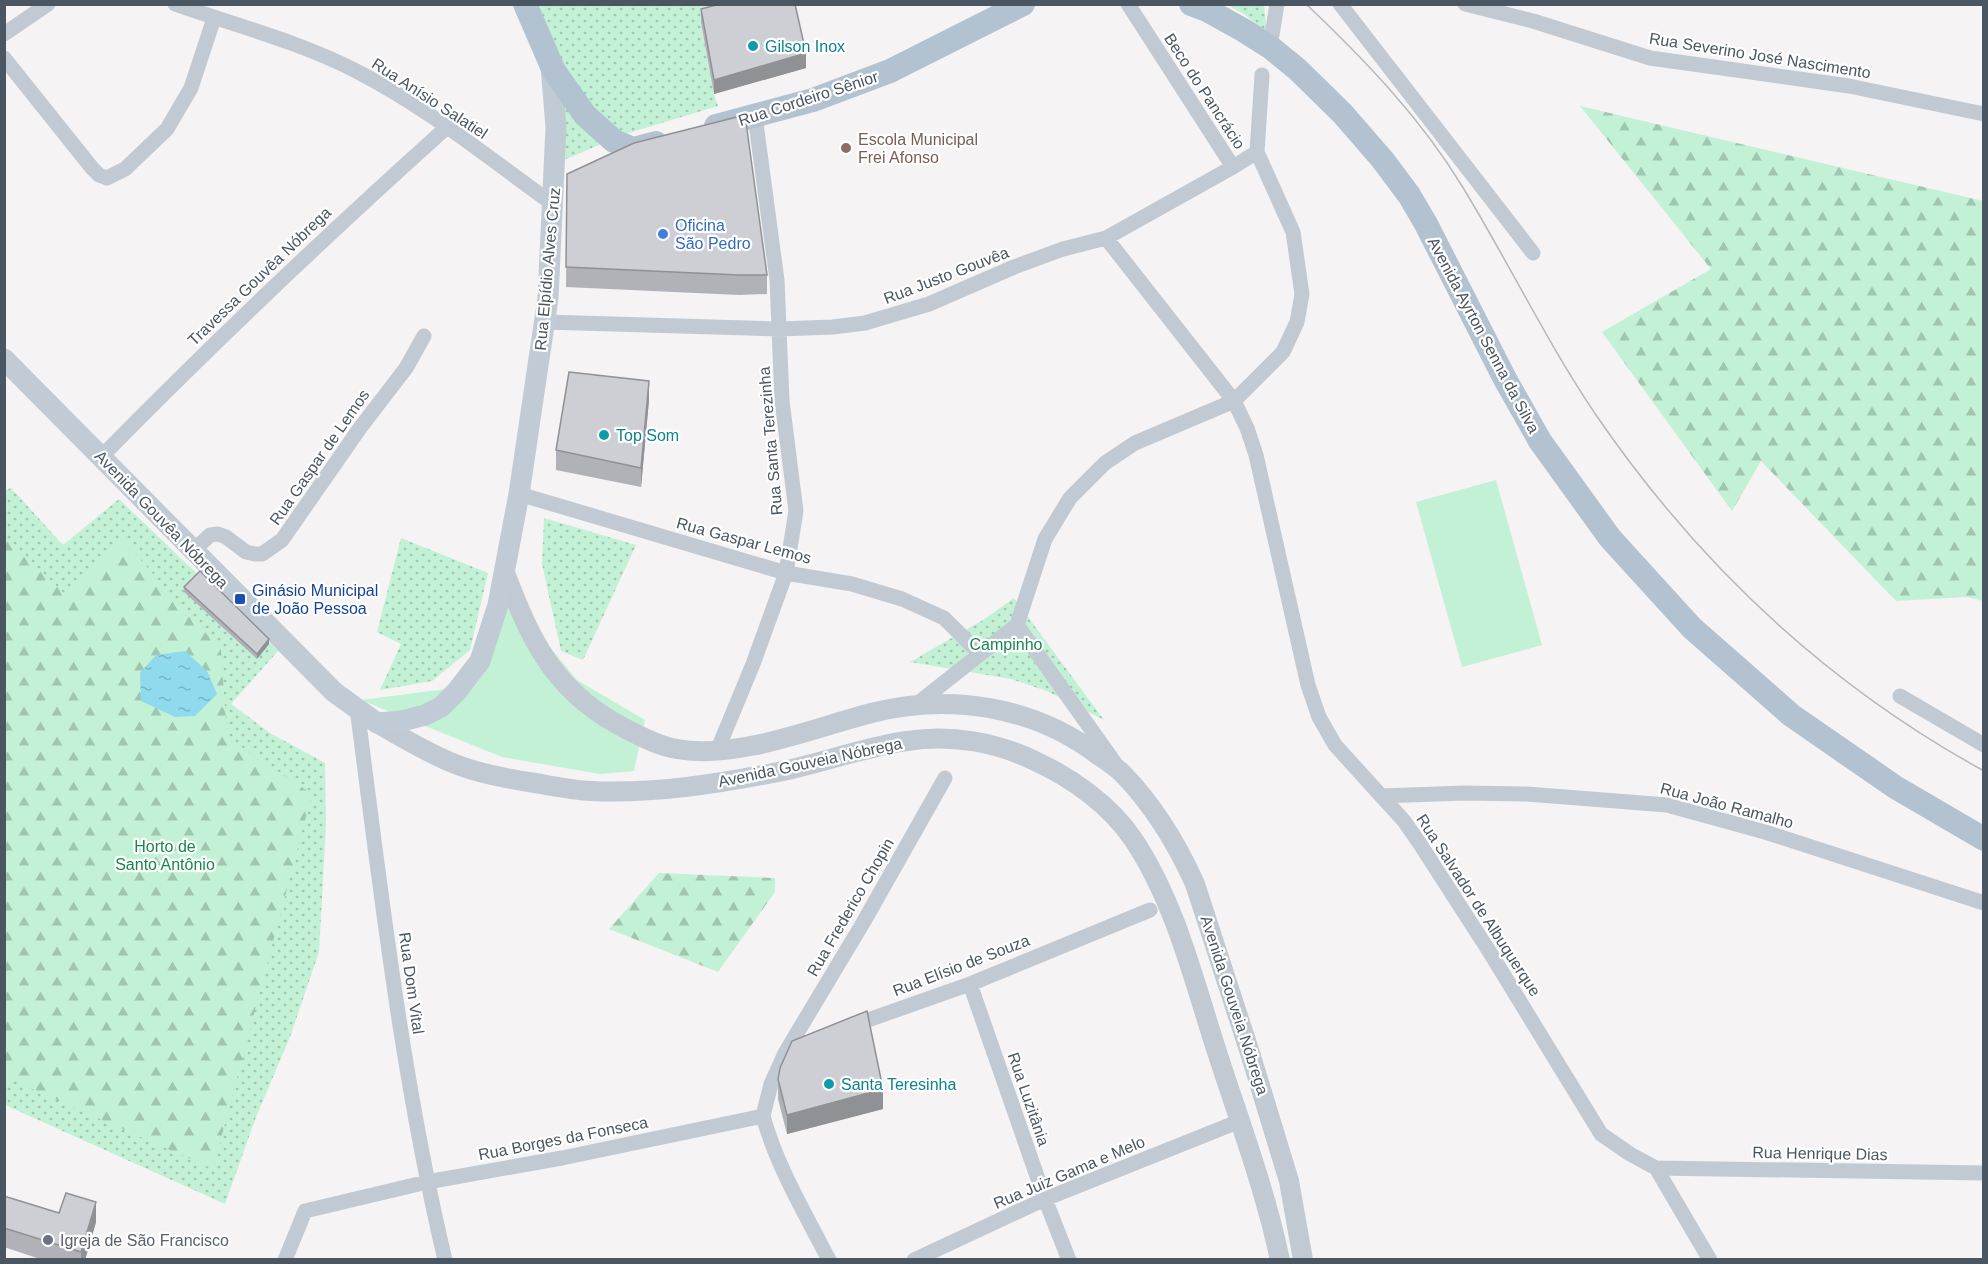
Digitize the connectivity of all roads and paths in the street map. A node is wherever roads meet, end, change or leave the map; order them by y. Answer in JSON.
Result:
{"nodes":[{"id":1,"x":48,"y":4,"type":"edge"},
{"id":2,"x":175,"y":4,"type":"edge"},
{"id":3,"x":525,"y":4,"type":"edge"},
{"id":4,"x":1023,"y":4,"type":"edge"},
{"id":5,"x":1128,"y":4,"type":"edge"},
{"id":6,"x":1191,"y":4,"type":"edge"},
{"id":7,"x":1277,"y":4,"type":"edge"},
{"id":8,"x":1340,"y":4,"type":"edge"},
{"id":9,"x":1465,"y":4,"type":"edge"},
{"id":10,"x":214,"y":18,"type":"junction"},
{"id":11,"x":4,"y":34,"type":"edge"},
{"id":12,"x":1270,"y":47,"type":"junction"},
{"id":13,"x":4,"y":58,"type":"edge"},
{"id":14,"x":551,"y":65,"type":"junction"},
{"id":15,"x":1263,"y":75,"type":"dead end"},
{"id":16,"x":1983,"y":114,"type":"edge"},
{"id":17,"x":756,"y":116,"type":"junction"},
{"id":18,"x":446,"y":128,"type":"junction"},
{"id":19,"x":633,"y":149,"type":"junction"},
{"id":20,"x":1257,"y":152,"type":"junction"},
{"id":21,"x":611,"y":160,"type":"edge"},
{"id":22,"x":1233,"y":167,"type":"junction"},
{"id":23,"x":558,"y":190,"type":"junction"},
{"id":24,"x":1106,"y":238,"type":"junction"},
{"id":25,"x":1533,"y":253,"type":"dead end"},
{"id":26,"x":545,"y":322,"type":"junction"},
{"id":27,"x":780,"y":329,"type":"junction"},
{"id":28,"x":424,"y":336,"type":"dead end"},
{"id":29,"x":4,"y":359,"type":"edge"},
{"id":30,"x":1234,"y":401,"type":"junction"},
{"id":31,"x":102,"y":456,"type":"junction"},
{"id":32,"x":519,"y":494,"type":"junction"},
{"id":33,"x":193,"y":551,"type":"junction"},
{"id":34,"x":505,"y":573,"type":"junction"},
{"id":35,"x":786,"y":573,"type":"junction"},
{"id":36,"x":1017,"y":625,"type":"junction"},
{"id":37,"x":980,"y":654,"type":"junction"},
{"id":38,"x":1900,"y":696,"type":"dead end"},
{"id":39,"x":917,"y":704,"type":"junction"},
{"id":40,"x":357,"y":708,"type":"junction"},
{"id":41,"x":377,"y":723,"type":"junction"},
{"id":42,"x":1983,"y":745,"type":"edge"},
{"id":43,"x":717,"y":751,"type":"junction"},
{"id":44,"x":1122,"y":772,"type":"junction"},
{"id":45,"x":945,"y":778,"type":"dead end"},
{"id":46,"x":1381,"y":796,"type":"junction"},
{"id":47,"x":1983,"y":839,"type":"edge"},
{"id":48,"x":1983,"y":903,"type":"edge"},
{"id":49,"x":1150,"y":910,"type":"dead end"},
{"id":50,"x":970,"y":984,"type":"junction"},
{"id":51,"x":836,"y":1033,"type":"edge"},
{"id":52,"x":805,"y":1045,"type":"edge"},
{"id":53,"x":784,"y":1053,"type":"junction"},
{"id":54,"x":763,"y":1116,"type":"junction"},
{"id":55,"x":1240,"y":1121,"type":"junction"},
{"id":56,"x":1656,"y":1168,"type":"junction"},
{"id":57,"x":1983,"y":1173,"type":"edge"},
{"id":58,"x":427,"y":1182,"type":"junction"},
{"id":59,"x":1045,"y":1199,"type":"junction"},
{"id":60,"x":285,"y":1260,"type":"edge"},
{"id":61,"x":445,"y":1260,"type":"edge"},
{"id":62,"x":829,"y":1260,"type":"edge"},
{"id":63,"x":915,"y":1260,"type":"edge"},
{"id":64,"x":1069,"y":1260,"type":"edge"},
{"id":65,"x":1280,"y":1260,"type":"edge"},
{"id":66,"x":1303,"y":1260,"type":"edge"},
{"id":67,"x":1710,"y":1260,"type":"edge"}],
"edges":[{"from":1,"to":11,"type":"street"},
{"from":2,"to":10,"type":"street","name":"Rua Anísio Salatiel"},
{"from":3,"to":14,"type":"main road","name":"Rua Elpídio Alves Cruz"},
{"from":4,"to":17,"type":"main road","name":"Rua Cordeiro Sênior"},
{"from":5,"to":22,"type":"street","name":"Beco do Pancrácio"},
{"from":6,"to":12,"type":"main road"},
{"from":7,"to":12,"type":"street"},
{"from":8,"to":25,"type":"street"},
{"from":9,"to":16,"type":"street","name":"Rua Severino José Nascimento"},
{"from":10,"to":13,"type":"street"},
{"from":10,"to":18,"type":"street","name":"Rua Anísio Salatiel"},
{"from":12,"to":47,"type":"main road","name":"Avenida Ayrton Senna da Silva"},
{"from":14,"to":19,"type":"main road"},
{"from":14,"to":23,"type":"main road","name":"Rua Elpídio Alves Cruz"},
{"from":15,"to":20,"type":"street"},
{"from":17,"to":19,"type":"main road","name":"Rua Cordeiro Sênior"},
{"from":17,"to":27,"type":"street","name":"Rua Santa Terezinha"},
{"from":18,"to":23,"type":"street","name":"Rua Anísio Salatiel"},
{"from":18,"to":31,"type":"street","name":"Travessa Gouvêa Nóbrega"},
{"from":19,"to":21,"type":"main road","name":"Rua Cordeiro Sênior"},
{"from":20,"to":22,"type":"street","name":"Rua Justo Gouvêa"},
{"from":20,"to":30,"type":"street"},
{"from":22,"to":24,"type":"street","name":"Rua Justo Gouvêa"},
{"from":23,"to":26,"type":"main road","name":"Rua Elpídio Alves Cruz"},
{"from":24,"to":27,"type":"street","name":"Rua Justo Gouvêa"},
{"from":24,"to":30,"type":"street","name":"Rua Salvador de Albuquerque"},
{"from":26,"to":27,"type":"street","name":"Rua Justo Gouvêa"},
{"from":26,"to":32,"type":"main road","name":"Rua Elpídio Alves Cruz"},
{"from":27,"to":35,"type":"street","name":"Rua Santa Terezinha"},
{"from":28,"to":33,"type":"street","name":"Rua Gaspar de Lemos"},
{"from":29,"to":31,"type":"main road","name":"Avenida Gouvêa Nóbrega"},
{"from":30,"to":36,"type":"street"},
{"from":30,"to":46,"type":"street","name":"Rua Salvador de Albuquerque"},
{"from":31,"to":33,"type":"main road","name":"Avenida Gouvêa Nóbrega"},
{"from":32,"to":34,"type":"main road","name":"Rua Elpídio Alves Cruz"},
{"from":32,"to":35,"type":"street","name":"Rua Gaspar Lemos"},
{"from":33,"to":40,"type":"main road","name":"Avenida Gouvêa Nóbrega"},
{"from":34,"to":41,"type":"main road"},
{"from":34,"to":43,"type":"street","name":"Avenida Gouveia Nóbrega"},
{"from":35,"to":37,"type":"street","name":"Rua Gaspar Lemos"},
{"from":35,"to":43,"type":"street","name":"Rua Santa Terezinha"},
{"from":36,"to":37,"type":"street"},
{"from":36,"to":44,"type":"street"},
{"from":37,"to":39,"type":"street"},
{"from":38,"to":42,"type":"street"},
{"from":39,"to":43,"type":"street","name":"Avenida Gouveia Nóbrega"},
{"from":39,"to":44,"type":"street","name":"Avenida Gouveia Nóbrega"},
{"from":40,"to":41,"type":"main road","name":"Avenida Gouvêa Nóbrega"},
{"from":40,"to":58,"type":"street","name":"Rua Dom Vital"},
{"from":41,"to":55,"type":"street","name":"Avenida Gouveia Nóbrega"},
{"from":44,"to":66,"type":"street","name":"Avenida Gouveia Nóbrega"},
{"from":45,"to":53,"type":"street","name":"Rua Frederico Chopin"},
{"from":46,"to":48,"type":"street","name":"Rua João Ramalho"},
{"from":46,"to":56,"type":"street","name":"Rua Salvador de Albuquerque"},
{"from":49,"to":50,"type":"street","name":"Rua Elísio de Souza"},
{"from":50,"to":51,"type":"street","name":"Rua Elísio de Souza"},
{"from":50,"to":59,"type":"street","name":"Rua Luzitânia"},
{"from":52,"to":53,"type":"street"},
{"from":53,"to":54,"type":"street"},
{"from":54,"to":58,"type":"street","name":"Rua Borges da Fonseca"},
{"from":54,"to":62,"type":"street"},
{"from":55,"to":59,"type":"street","name":"Rua Juiz Gama e Melo"},
{"from":55,"to":65,"type":"street","name":"Avenida Gouveia Nóbrega"},
{"from":56,"to":57,"type":"street","name":"Rua Henrique Dias"},
{"from":56,"to":67,"type":"street"},
{"from":58,"to":60,"type":"street","name":"Rua Borges da Fonseca"},
{"from":58,"to":61,"type":"street","name":"Rua Dom Vital"},
{"from":59,"to":63,"type":"street","name":"Rua Juiz Gama e Melo"},
{"from":59,"to":64,"type":"street","name":"Rua Luzitânia"}]}
